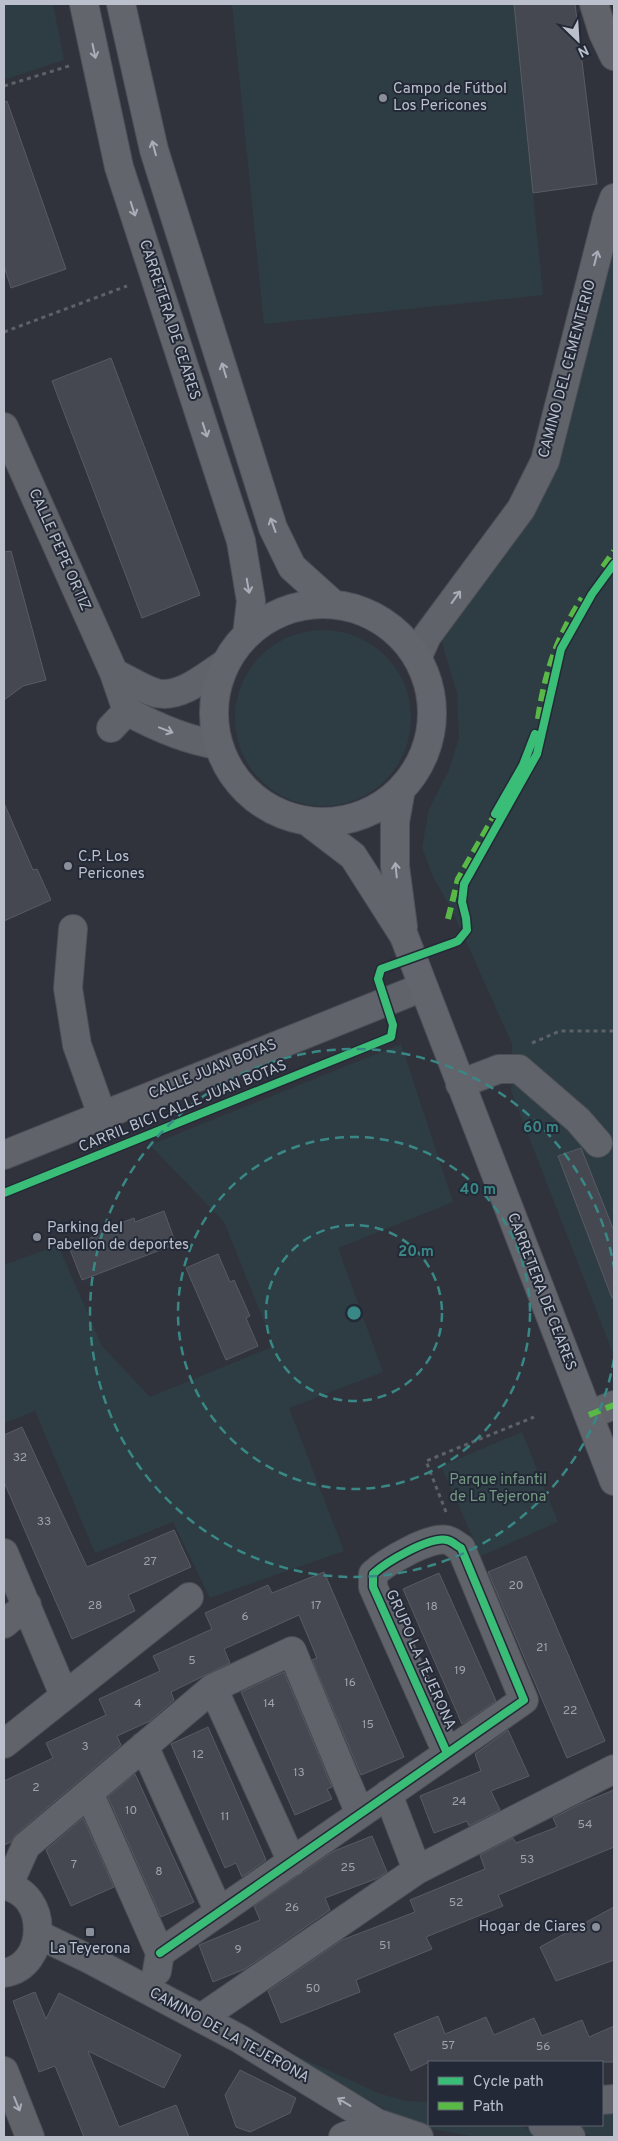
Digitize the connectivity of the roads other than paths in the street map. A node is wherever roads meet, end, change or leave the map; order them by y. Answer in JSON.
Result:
{"nodes":[{"id":1,"x":84,"y":4,"type":"edge"},
{"id":2,"x":122,"y":4,"type":"edge"},
{"id":3,"x":594,"y":4,"type":"edge"},
{"id":4,"x":614,"y":56,"type":"edge"},
{"id":5,"x":614,"y":198,"type":"edge"},
{"id":6,"x":4,"y":428,"type":"edge"},
{"id":7,"x":333,"y":604,"type":"junction"},
{"id":8,"x":247,"y":634,"type":"junction"},
{"id":9,"x":423,"y":646,"type":"junction"},
{"id":10,"x":226,"y":663,"type":"junction"},
{"id":11,"x":114,"y":672,"type":"junction"},
{"id":12,"x":218,"y":744,"type":"junction"},
{"id":13,"x":400,"y":789,"type":"junction"},
{"id":14,"x":311,"y":824,"type":"junction"},
{"id":15,"x":72,"y":929,"type":"dead end"},
{"id":16,"x":404,"y":936,"type":"junction"},
{"id":17,"x":423,"y":987,"type":"junction"},
{"id":18,"x":460,"y":1084,"type":"junction"},
{"id":19,"x":102,"y":1115,"type":"junction"},
{"id":20,"x":598,"y":1142,"type":"dead end"},
{"id":21,"x":4,"y":1155,"type":"edge"},
{"id":22,"x":614,"y":1405,"type":"edge"},
{"id":23,"x":589,"y":1415,"type":"junction"},
{"id":24,"x":614,"y":1480,"type":"edge"},
{"id":25,"x":4,"y":1553,"type":"edge"},
{"id":26,"x":189,"y":1597,"type":"dead end"},
{"id":27,"x":27,"y":1605,"type":"junction"},
{"id":28,"x":4,"y":1624,"type":"edge"},
{"id":29,"x":214,"y":1688,"type":"junction"},
{"id":30,"x":64,"y":1695,"type":"junction"},
{"id":31,"x":4,"y":1744,"type":"edge"},
{"id":32,"x":144,"y":1746,"type":"junction"},
{"id":33,"x":447,"y":1754,"type":"junction"},
{"id":34,"x":614,"y":1769,"type":"edge"},
{"id":35,"x":89,"y":1793,"type":"junction"},
{"id":36,"x":388,"y":1794,"type":"junction"},
{"id":37,"x":360,"y":1814,"type":"junction"},
{"id":38,"x":292,"y":1862,"type":"junction"},
{"id":39,"x":417,"y":1870,"type":"junction"},
{"id":40,"x":6,"y":1886,"type":"edge"},
{"id":41,"x":219,"y":1912,"type":"junction"},
{"id":42,"x":38,"y":1935,"type":"junction"},
{"id":43,"x":160,"y":1953,"type":"junction"},
{"id":44,"x":4,"y":1973,"type":"edge"},
{"id":45,"x":153,"y":1992,"type":"junction"},
{"id":46,"x":200,"y":2018,"type":"junction"},
{"id":47,"x":4,"y":2071,"type":"edge"},
{"id":48,"x":377,"y":2122,"type":"junction"},
{"id":49,"x":545,"y":2126,"type":"edge"},
{"id":50,"x":30,"y":2137,"type":"edge"},
{"id":51,"x":343,"y":2137,"type":"edge"},
{"id":52,"x":419,"y":2137,"type":"edge"},
{"id":53,"x":571,"y":2137,"type":"edge"}],
"edges":[{"from":1,"to":8,"type":"main road","name":"CARRETERA DE CEARES","one_way":true},
{"from":7,"to":2,"type":"main road","one_way":true},
{"from":3,"to":4,"type":"street"},
{"from":9,"to":5,"type":"street","name":"CAMINO DEL CEMENTERIO","one_way":true},
{"from":6,"to":11,"type":"street","name":"CALLE PEPE ORTIZ"},
{"from":7,"to":8,"type":"main road"},
{"from":7,"to":9,"type":"main road"},
{"from":8,"to":10,"type":"main road"},
{"from":9,"to":13,"type":"main road"},
{"from":10,"to":11,"type":"street"},
{"from":10,"to":12,"type":"main road"},
{"from":11,"to":12,"type":"street","name":"CALLE PEPE ORTIZ","one_way":true},
{"from":12,"to":14,"type":"main road"},
{"from":13,"to":14,"type":"main road"},
{"from":16,"to":13,"type":"main road","name":"CARRETERA DE CEARES","one_way":true},
{"from":14,"to":16,"type":"main road","name":"CARRETERA DE CEARES"},
{"from":15,"to":19,"type":"street"},
{"from":16,"to":17,"type":"main road","name":"CARRETERA DE CEARES"},
{"from":17,"to":18,"type":"main road","name":"CARRETERA DE CEARES"},
{"from":17,"to":19,"type":"street","name":"CALLE JUAN BOTAS"},
{"from":18,"to":20,"type":"street"},
{"from":18,"to":23,"type":"main road","name":"CARRETERA DE CEARES"},
{"from":19,"to":21,"type":"street","name":"CALLE JUAN BOTAS"},
{"from":22,"to":23,"type":"street"},
{"from":23,"to":24,"type":"main road","name":"CARRETERA DE CEARES"},
{"from":25,"to":27,"type":"street"},
{"from":26,"to":30,"type":"street"},
{"from":27,"to":28,"type":"street"},
{"from":27,"to":30,"type":"street"},
{"from":29,"to":32,"type":"street"},
{"from":29,"to":37,"type":"street"},
{"from":29,"to":38,"type":"street"},
{"from":30,"to":31,"type":"street"},
{"from":32,"to":35,"type":"street"},
{"from":32,"to":41,"type":"street"},
{"from":33,"to":33,"type":"street","name":"GRUPO LA TEJERONA"},
{"from":33,"to":36,"type":"street","name":"GRUPO LA TEJERONA"},
{"from":34,"to":39,"type":"street"},
{"from":35,"to":40,"type":"street"},
{"from":35,"to":43,"type":"street"},
{"from":36,"to":37,"type":"street","name":"GRUPO LA TEJERONA"},
{"from":36,"to":39,"type":"street"},
{"from":37,"to":38,"type":"street","name":"GRUPO LA TEJERONA"},
{"from":38,"to":41,"type":"street","name":"GRUPO LA TEJERONA"},
{"from":39,"to":46,"type":"street"},
{"from":40,"to":42,"type":"street"},
{"from":41,"to":43,"type":"street","name":"GRUPO LA TEJERONA"},
{"from":42,"to":44,"type":"street"},
{"from":42,"to":45,"type":"street","name":"CAMINO DE LA TEJERONA"},
{"from":43,"to":45,"type":"street"},
{"from":45,"to":46,"type":"street","name":"CAMINO DE LA TEJERONA"},
{"from":48,"to":46,"type":"street","name":"CAMINO DE LA TEJERONA","one_way":true},
{"from":47,"to":50,"type":"street","one_way":true},
{"from":48,"to":51,"type":"street"},
{"from":48,"to":52,"type":"street","name":"CAMINO DE LA TEJERONA"},
{"from":49,"to":53,"type":"street"}]}
